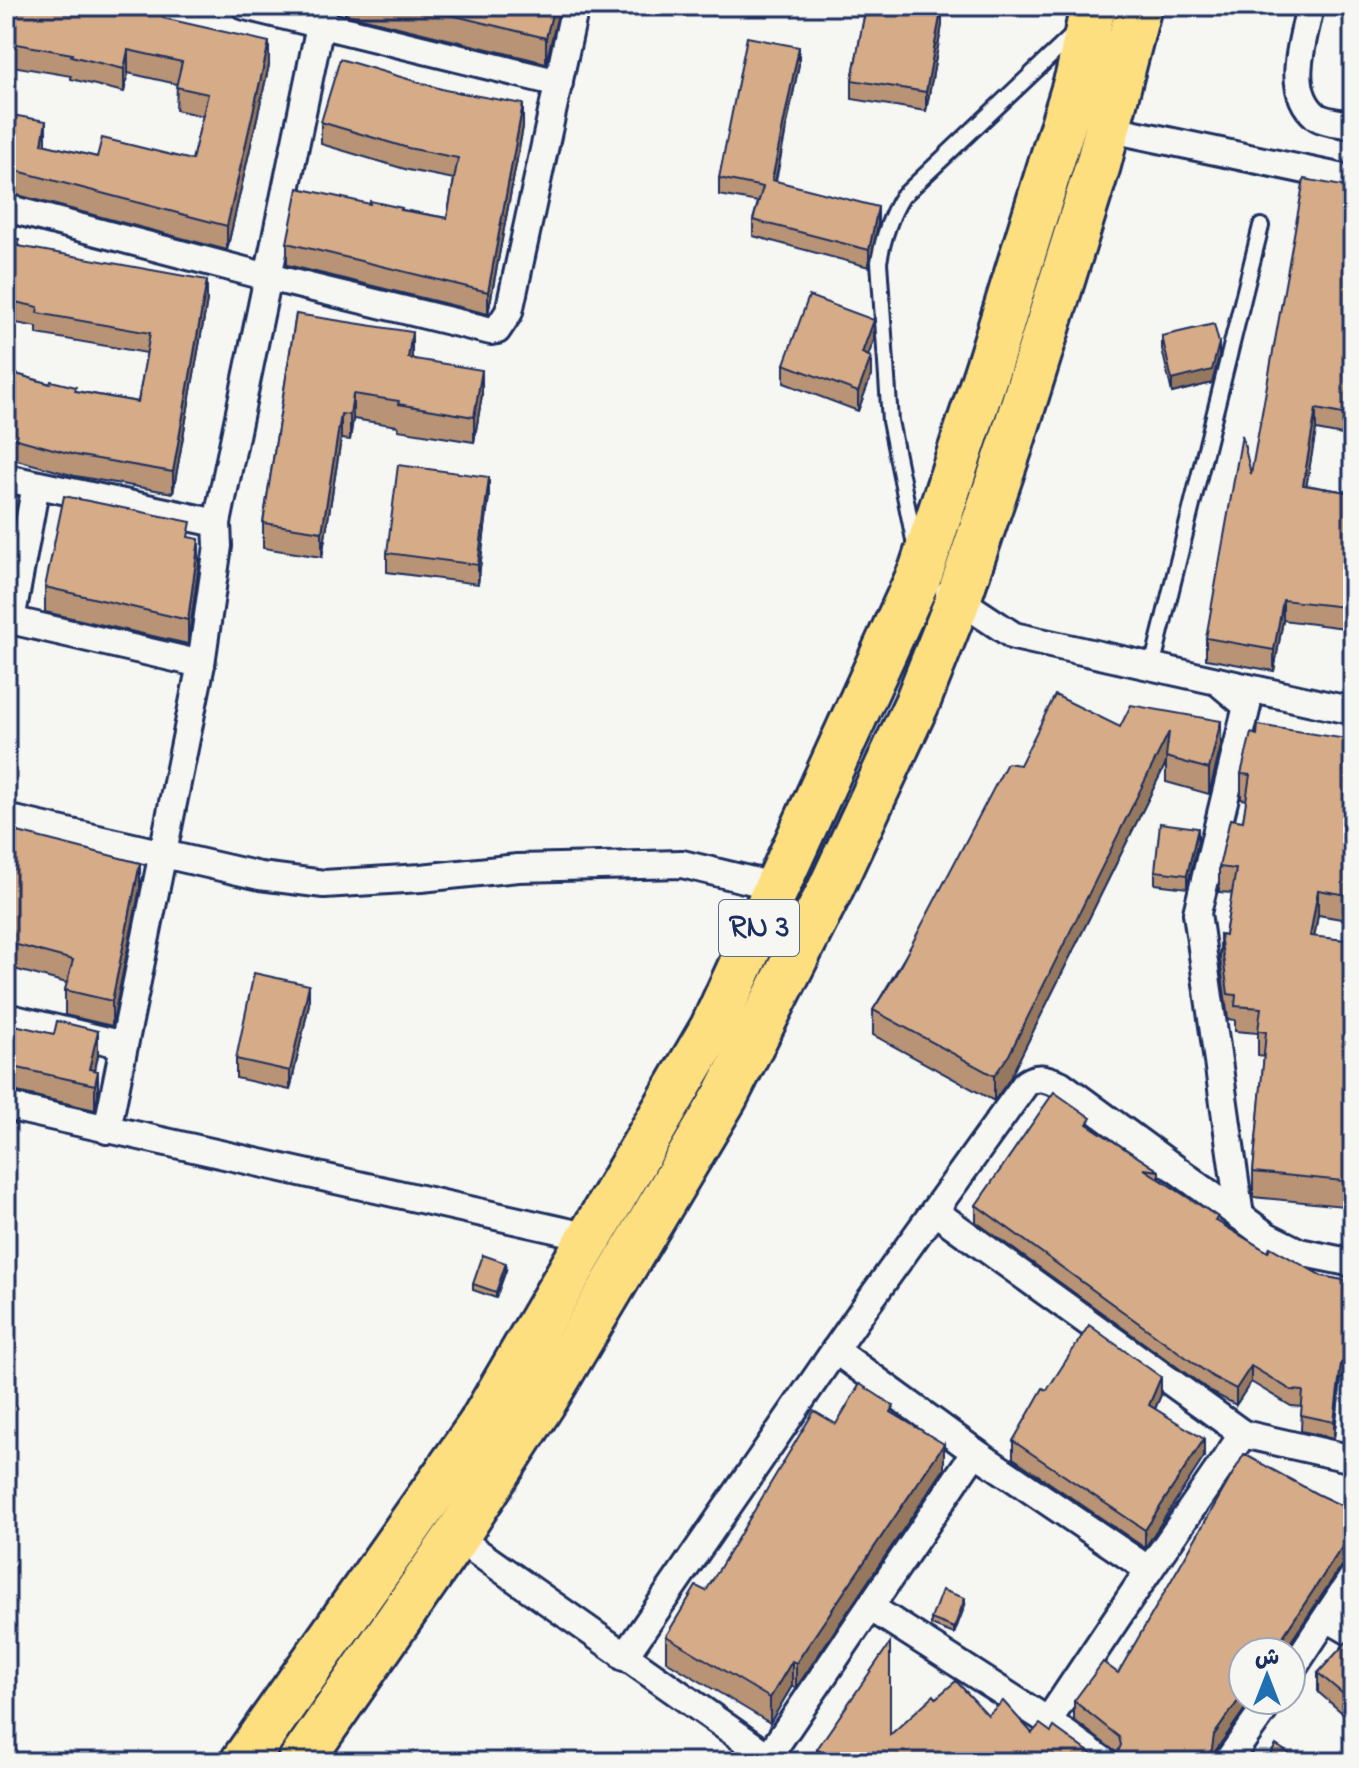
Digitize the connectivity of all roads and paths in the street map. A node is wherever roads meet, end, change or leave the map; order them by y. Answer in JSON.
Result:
{"nodes":[{"id":1,"x":245,"y":6,"type":"edge"},
{"id":2,"x":575,"y":6,"type":"edge"},
{"id":3,"x":1139,"y":6,"type":"edge"},
{"id":4,"x":1310,"y":6,"type":"edge"},
{"id":5,"x":1092,"y":12,"type":"edge"},
{"id":6,"x":322,"y":15,"type":"edge"},
{"id":7,"x":559,"y":83,"type":"junction"},
{"id":8,"x":1353,"y":125,"type":"edge"},
{"id":9,"x":1107,"y":128,"type":"junction"},
{"id":10,"x":1353,"y":180,"type":"edge"},
{"id":11,"x":6,"y":208,"type":"edge"},
{"id":12,"x":1261,"y":226,"type":"dead end"},
{"id":13,"x":268,"y":277,"type":"junction"},
{"id":14,"x":6,"y":478,"type":"edge"},
{"id":15,"x":36,"y":485,"type":"junction"},
{"id":16,"x":217,"y":523,"type":"junction"},
{"id":17,"x":921,"y":571,"type":"junction"},
{"id":18,"x":958,"y":600,"type":"junction"},
{"id":19,"x":8,"y":619,"type":"edge"},
{"id":20,"x":201,"y":664,"type":"junction"},
{"id":21,"x":1152,"y":667,"type":"junction"},
{"id":22,"x":1217,"y":681,"type":"junction"},
{"id":23,"x":1353,"y":711,"type":"edge"},
{"id":24,"x":6,"y":818,"type":"edge"},
{"id":25,"x":163,"y":856,"type":"junction"},
{"id":26,"x":778,"y":887,"type":"junction"},
{"id":27,"x":6,"y":1017,"type":"edge"},
{"id":28,"x":124,"y":1045,"type":"junction"},
{"id":29,"x":6,"y":1106,"type":"edge"},
{"id":30,"x":107,"y":1130,"type":"junction"},
{"id":31,"x":934,"y":1211,"type":"junction"},
{"id":32,"x":1240,"y":1216,"type":"junction"},
{"id":33,"x":590,"y":1237,"type":"junction"},
{"id":34,"x":1353,"y":1263,"type":"edge"},
{"id":35,"x":835,"y":1350,"type":"junction"},
{"id":36,"x":1243,"y":1434,"type":"junction"},
{"id":37,"x":975,"y":1452,"type":"junction"},
{"id":38,"x":1353,"y":1459,"type":"edge"},
{"id":39,"x":456,"y":1537,"type":"junction"},
{"id":40,"x":1149,"y":1570,"type":"junction"},
{"id":41,"x":1353,"y":1577,"type":"edge"},
{"id":42,"x":870,"y":1607,"type":"junction"},
{"id":43,"x":1327,"y":1618,"type":"junction"},
{"id":44,"x":1353,"y":1633,"type":"edge"},
{"id":45,"x":1307,"y":1647,"type":"edge"},
{"id":46,"x":624,"y":1657,"type":"junction"},
{"id":47,"x":1260,"y":1716,"type":"edge"},
{"id":48,"x":1048,"y":1721,"type":"junction"},
{"id":49,"x":772,"y":1759,"type":"edge"},
{"id":50,"x":243,"y":1762,"type":"edge"},
{"id":51,"x":300,"y":1762,"type":"edge"},
{"id":52,"x":1105,"y":1762,"type":"edge"},
{"id":53,"x":1227,"y":1762,"type":"edge"}],
"edges":[{"from":1,"to":6,"type":"street"},
{"from":2,"to":7,"type":"street"},
{"from":3,"to":9,"type":"highway","number":"RN 3"},
{"from":4,"to":8,"type":"street"},
{"from":5,"to":17,"type":"highway","number":"RN 3"},
{"from":5,"to":17,"type":"lane"},
{"from":6,"to":7,"type":"street"},
{"from":6,"to":13,"type":"street"},
{"from":7,"to":13,"type":"street"},
{"from":9,"to":10,"type":"street"},
{"from":9,"to":18,"type":"highway","number":"RN 3"},
{"from":11,"to":13,"type":"street"},
{"from":12,"to":21,"type":"lane"},
{"from":13,"to":16,"type":"street"},
{"from":14,"to":15,"type":"street"},
{"from":15,"to":16,"type":"street"},
{"from":15,"to":19,"type":"street"},
{"from":16,"to":20,"type":"street"},
{"from":17,"to":18,"type":"street"},
{"from":17,"to":26,"type":"highway","number":"RN 3"},
{"from":18,"to":21,"type":"street"},
{"from":18,"to":39,"type":"highway","number":"RN 3"},
{"from":19,"to":20,"type":"street"},
{"from":20,"to":25,"type":"street"},
{"from":21,"to":22,"type":"street"},
{"from":22,"to":23,"type":"street"},
{"from":22,"to":32,"type":"street"},
{"from":24,"to":25,"type":"street"},
{"from":25,"to":26,"type":"street"},
{"from":25,"to":28,"type":"street"},
{"from":26,"to":33,"type":"highway","number":"RN 3"},
{"from":27,"to":28,"type":"street"},
{"from":28,"to":30,"type":"street"},
{"from":29,"to":30,"type":"street"},
{"from":30,"to":33,"type":"street"},
{"from":31,"to":32,"type":"street"},
{"from":31,"to":35,"type":"street"},
{"from":31,"to":36,"type":"street"},
{"from":32,"to":34,"type":"street"},
{"from":33,"to":50,"type":"highway","number":"RN 3"},
{"from":35,"to":37,"type":"street"},
{"from":35,"to":46,"type":"street"},
{"from":36,"to":38,"type":"street"},
{"from":36,"to":40,"type":"street"},
{"from":37,"to":40,"type":"street"},
{"from":37,"to":42,"type":"street"},
{"from":39,"to":46,"type":"street"},
{"from":39,"to":51,"type":"highway","number":"RN 3"},
{"from":40,"to":48,"type":"street"},
{"from":41,"to":43,"type":"street"},
{"from":42,"to":48,"type":"street"},
{"from":42,"to":49,"type":"street"},
{"from":43,"to":44,"type":"street"},
{"from":43,"to":45,"type":"street"},
{"from":46,"to":49,"type":"street"},
{"from":47,"to":53,"type":"street"},
{"from":48,"to":52,"type":"street"}]}
